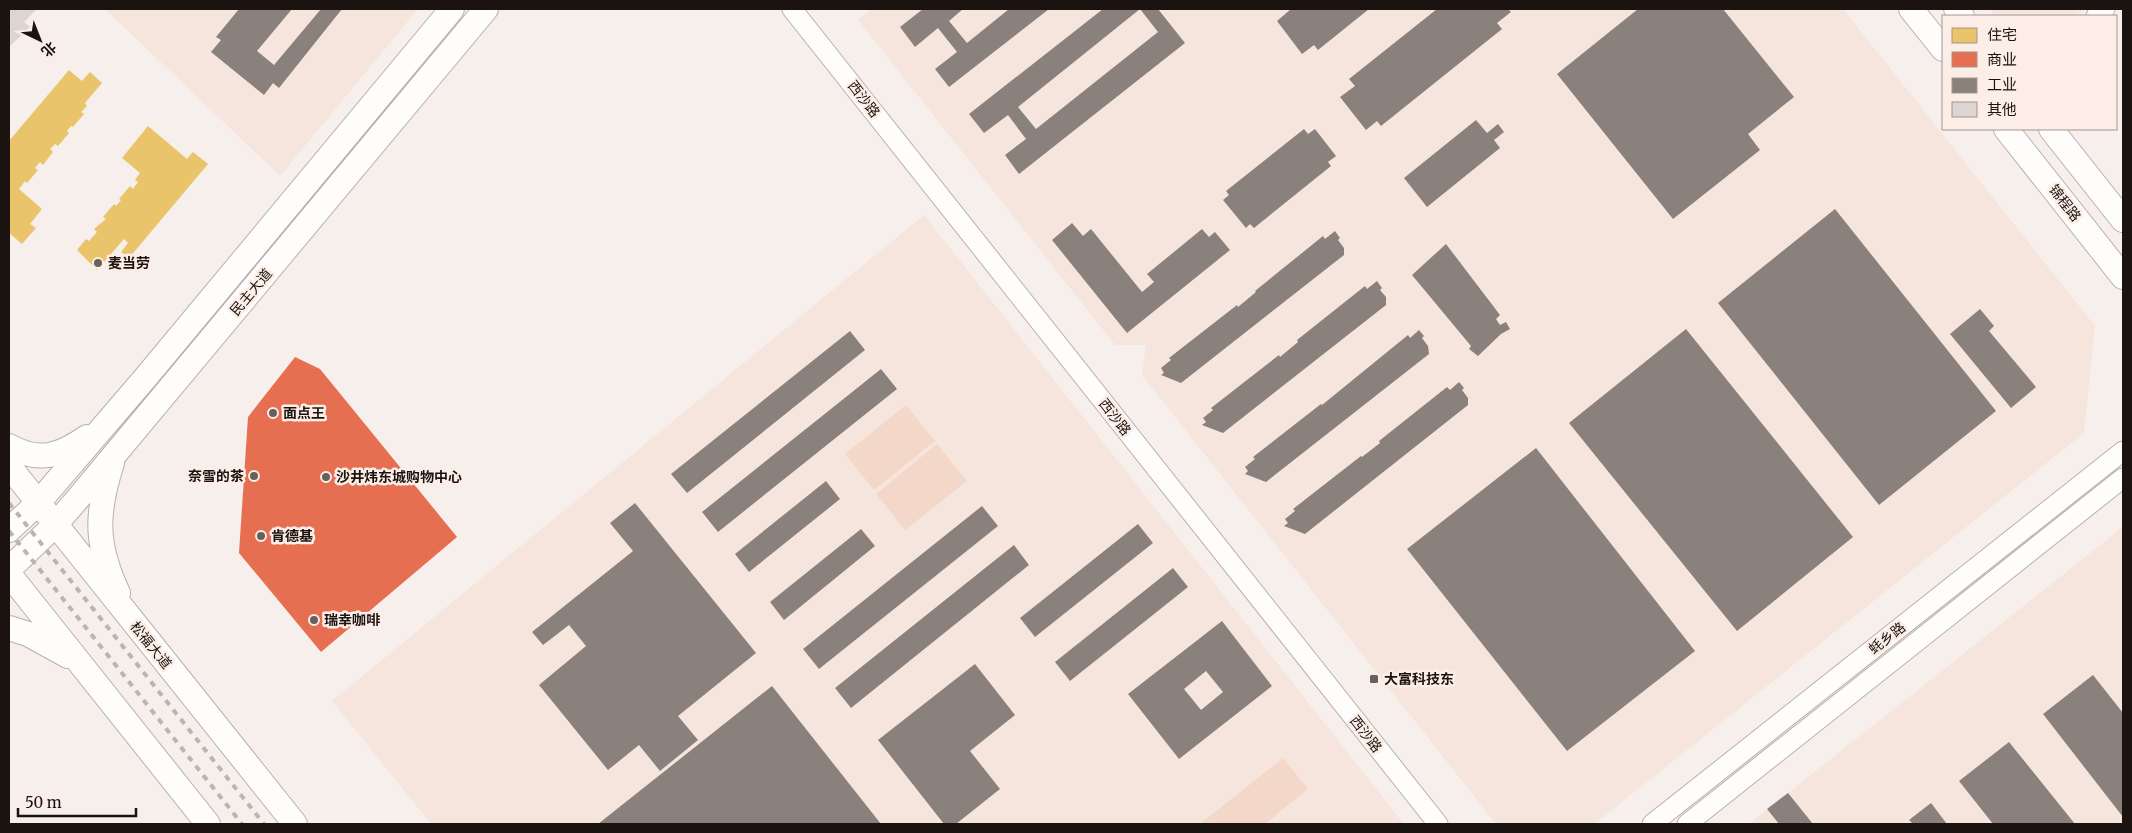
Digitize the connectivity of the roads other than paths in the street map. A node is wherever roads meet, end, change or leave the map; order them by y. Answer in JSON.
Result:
{"nodes":[{"id":1,"x":452,"y":9,"type":"edge"},
{"id":2,"x":486,"y":9,"type":"edge"},
{"id":3,"x":792,"y":9,"type":"edge"},
{"id":4,"x":1911,"y":9,"type":"edge"},
{"id":5,"x":1942,"y":48,"type":"edge"},
{"id":6,"x":2007,"y":130,"type":"edge"},
{"id":7,"x":2052,"y":130,"type":"edge"},
{"id":8,"x":2123,"y":220,"type":"edge"},
{"id":9,"x":2123,"y":277,"type":"edge"},
{"id":10,"x":103,"y":426,"type":"junction"},
{"id":11,"x":9,"y":446,"type":"edge"},
{"id":12,"x":2123,"y":451,"type":"edge"},
{"id":13,"x":115,"y":454,"type":"junction"},
{"id":14,"x":9,"y":466,"type":"edge"},
{"id":15,"x":2123,"y":478,"type":"edge"},
{"id":16,"x":38,"y":503,"type":"junction"},
{"id":17,"x":55,"y":525,"type":"junction"},
{"id":18,"x":9,"y":530,"type":"edge"},
{"id":19,"x":9,"y":569,"type":"edge"},
{"id":20,"x":9,"y":574,"type":"edge"},
{"id":21,"x":130,"y":619,"type":"junction"},
{"id":22,"x":9,"y":628,"type":"edge"},
{"id":23,"x":81,"y":665,"type":"junction"},
{"id":24,"x":208,"y":824,"type":"edge"},
{"id":25,"x":294,"y":824,"type":"edge"},
{"id":26,"x":1438,"y":824,"type":"edge"},
{"id":27,"x":1652,"y":824,"type":"edge"},
{"id":28,"x":1687,"y":824,"type":"edge"}],
"edges":[{"from":1,"to":10,"type":"main road","name":"民主大道"},
{"from":2,"to":13,"type":"main road","name":"民主大道"},
{"from":3,"to":26,"type":"street","name":"西沙路"},
{"from":4,"to":5,"type":"main road"},
{"from":6,"to":9,"type":"main road","name":"锦程路"},
{"from":7,"to":8,"type":"main road"},
{"from":10,"to":11,"type":"main road"},
{"from":10,"to":16,"type":"main road","name":"民主大道"},
{"from":12,"to":27,"type":"street","name":"蚝乡路"},
{"from":13,"to":17,"type":"main road","name":"民主大道"},
{"from":13,"to":21,"type":"main road"},
{"from":14,"to":16,"type":"main road","name":"松福大道"},
{"from":15,"to":28,"type":"street","name":"蚝乡路"},
{"from":16,"to":17,"type":"main road","name":"松福大道"},
{"from":16,"to":18,"type":"main road","name":"民主大道"},
{"from":17,"to":19,"type":"main road","name":"民主大道"},
{"from":17,"to":21,"type":"main road","name":"松福大道"},
{"from":20,"to":23,"type":"main road"},
{"from":21,"to":25,"type":"main road","name":"松福大道"},
{"from":22,"to":23,"type":"main road"},
{"from":23,"to":24,"type":"main road"}]}
